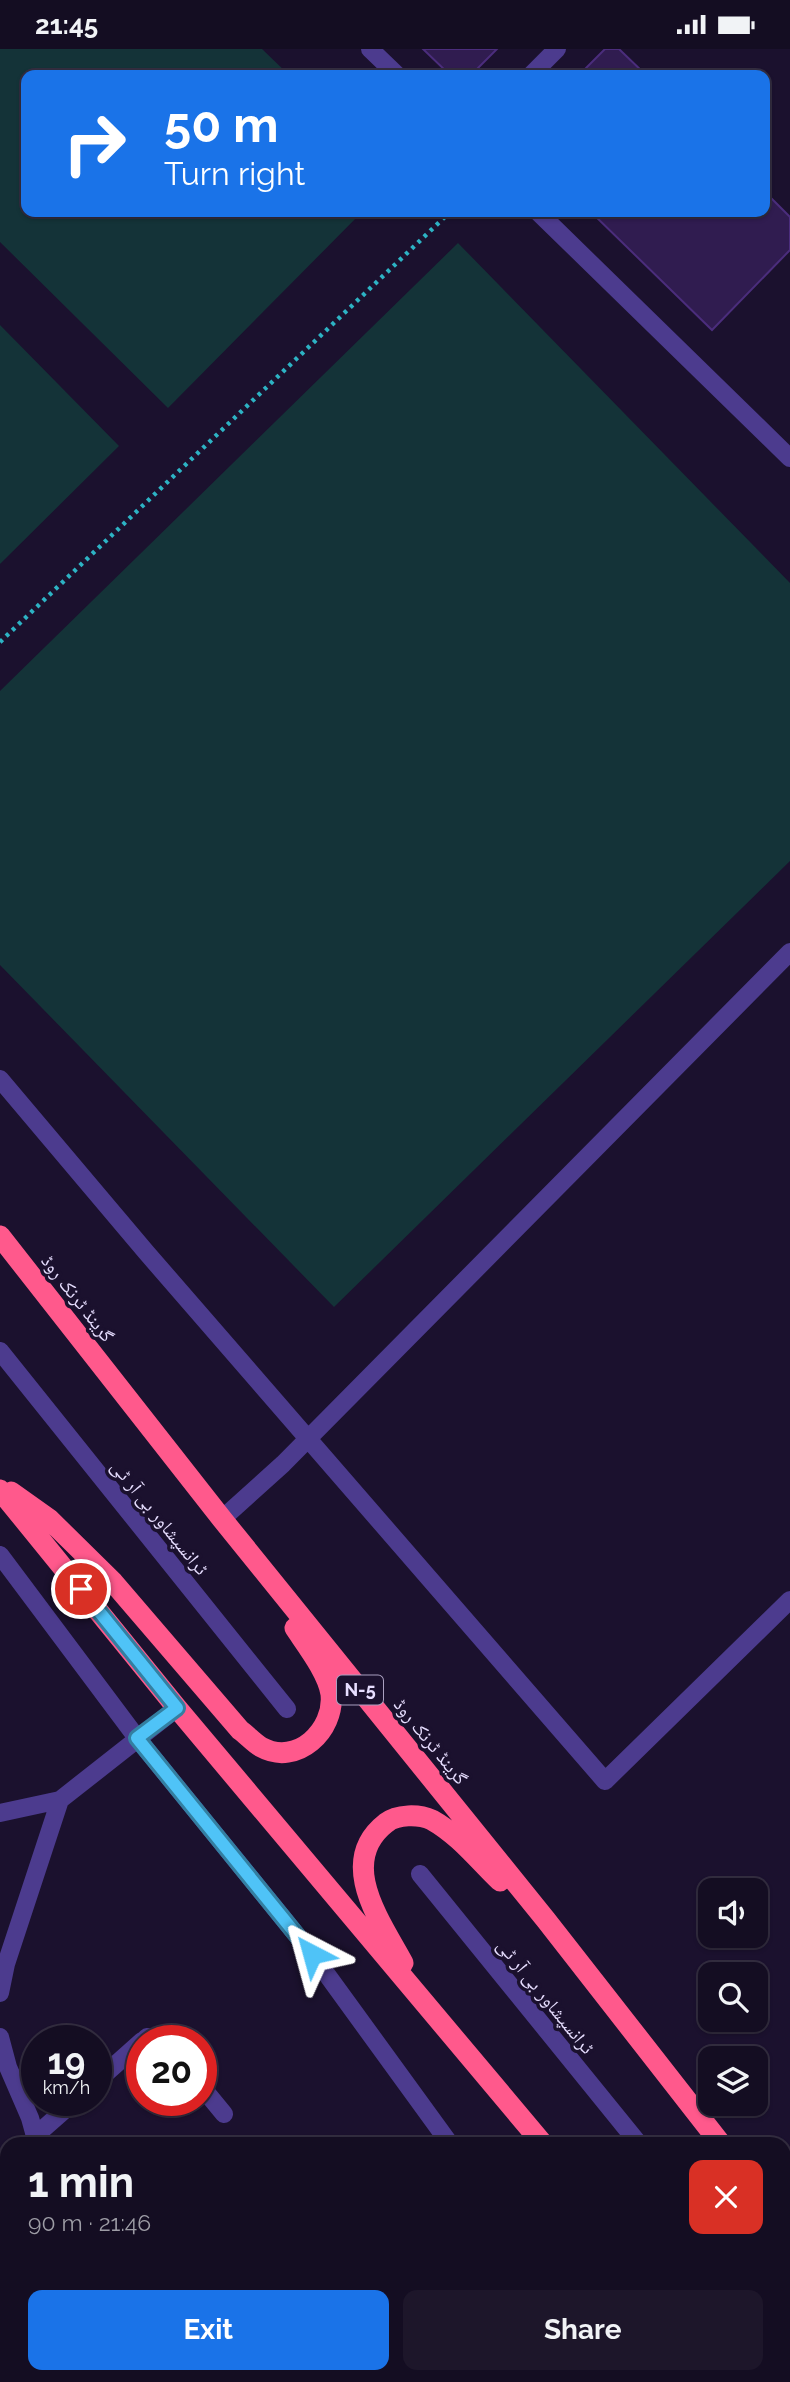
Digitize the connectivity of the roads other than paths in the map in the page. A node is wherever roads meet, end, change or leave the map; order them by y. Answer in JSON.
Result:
{"nodes":[{"id":1,"x":370,"y":49,"type":"edge"},
{"id":2,"x":557,"y":49,"type":"edge"},
{"id":3,"x":392,"y":70,"type":"edge"},
{"id":4,"x":536,"y":70,"type":"edge"},
{"id":5,"x":543,"y":217,"type":"edge"},
{"id":6,"x":790,"y":458,"type":"edge"},
{"id":7,"x":790,"y":952,"type":"edge"},
{"id":8,"x":0,"y":1079,"type":"edge"},
{"id":9,"x":0,"y":1236,"type":"edge"},
{"id":10,"x":0,"y":1351,"type":"edge"},
{"id":11,"x":308,"y":1439,"type":"junction"},
{"id":12,"x":0,"y":1487,"type":"edge"},
{"id":13,"x":227,"y":1525,"type":"junction"},
{"id":14,"x":0,"y":1555,"type":"edge"},
{"id":15,"x":790,"y":1600,"type":"edge"},
{"id":16,"x":177,"y":1708,"type":"junction"},
{"id":17,"x":287,"y":1709,"type":"dead end"},
{"id":18,"x":137,"y":1738,"type":"junction"},
{"id":19,"x":60,"y":1801,"type":"junction"},
{"id":20,"x":0,"y":1813,"type":"edge"},
{"id":21,"x":420,"y":1874,"type":"dead end"},
{"id":22,"x":546,"y":1920,"type":"junction"},
{"id":23,"x":0,"y":1993,"type":"edge"},
{"id":24,"x":0,"y":2037,"type":"edge"},
{"id":25,"x":126,"y":2055,"type":"edge"},
{"id":26,"x":112,"y":2068,"type":"edge"},
{"id":27,"x":494,"y":2085,"type":"junction"},
{"id":28,"x":217,"y":2105,"type":"edge"},
{"id":29,"x":224,"y":2114,"type":"dead end"},
{"id":30,"x":58,"y":2116,"type":"edge"},
{"id":31,"x":32,"y":2137,"type":"edge"},
{"id":32,"x":35,"y":2137,"type":"edge"},
{"id":33,"x":445,"y":2137,"type":"edge"},
{"id":34,"x":537,"y":2137,"type":"edge"},
{"id":35,"x":633,"y":2137,"type":"edge"},
{"id":36,"x":716,"y":2137,"type":"edge"}],
"edges":[{"from":1,"to":3,"type":"street"},
{"from":2,"to":4,"type":"street"},
{"from":5,"to":6,"type":"street"},
{"from":7,"to":11,"type":"street"},
{"from":8,"to":11,"type":"street"},
{"from":9,"to":13,"type":"highway","name":"گرینڈ ٹرنک روڈ","number":"N-5"},
{"from":10,"to":17,"type":"street","name":"ٹرانسپشاور بی آر ٹی"},
{"from":11,"to":13,"type":"street"},
{"from":11,"to":15,"type":"street"},
{"from":12,"to":13,"type":"highway"},
{"from":12,"to":16,"type":"highway"},
{"from":13,"to":22,"type":"highway","name":"گرینڈ ٹرنک روڈ","number":"N-5"},
{"from":14,"to":18,"type":"street"},
{"from":16,"to":18,"type":"street"},
{"from":16,"to":27,"type":"highway"},
{"from":18,"to":19,"type":"street"},
{"from":18,"to":33,"type":"street"},
{"from":19,"to":20,"type":"street"},
{"from":19,"to":23,"type":"street"},
{"from":21,"to":35,"type":"street","name":"ٹرانسپشاور بی آر ٹی"},
{"from":22,"to":27,"type":"highway"},
{"from":22,"to":36,"type":"highway","name":"گرینڈ ٹرنک روڈ","number":"N-5"},
{"from":24,"to":31,"type":"street"},
{"from":25,"to":26,"type":"street"},
{"from":27,"to":34,"type":"highway"},
{"from":28,"to":29,"type":"street"},
{"from":30,"to":32,"type":"street"}]}
